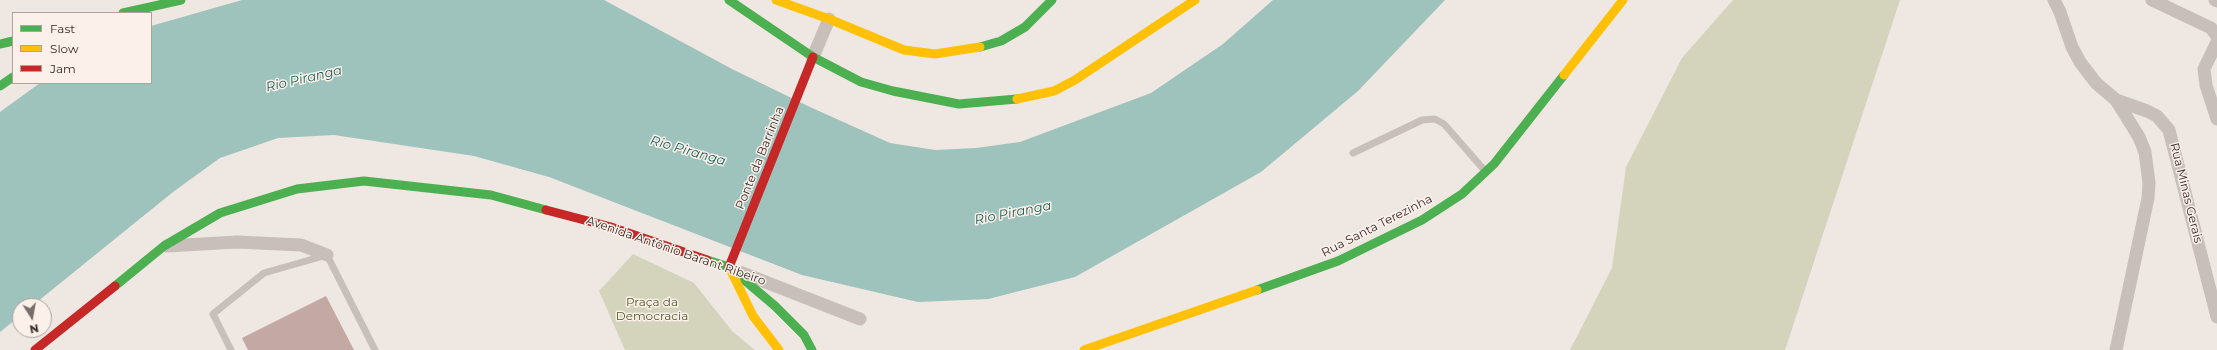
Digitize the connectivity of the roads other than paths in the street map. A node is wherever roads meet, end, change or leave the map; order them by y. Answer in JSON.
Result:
{"nodes":[{"id":1,"x":182,"y":0,"type":"edge"},
{"id":2,"x":729,"y":0,"type":"edge"},
{"id":3,"x":776,"y":0,"type":"edge"},
{"id":4,"x":1052,"y":0,"type":"edge"},
{"id":5,"x":1195,"y":0,"type":"edge"},
{"id":6,"x":1623,"y":0,"type":"edge"},
{"id":7,"x":2054,"y":0,"type":"edge"},
{"id":8,"x":2152,"y":0,"type":"edge"},
{"id":9,"x":128,"y":12,"type":"edge"},
{"id":10,"x":829,"y":19,"type":"junction"},
{"id":11,"x":2215,"y":31,"type":"edge"},
{"id":12,"x":12,"y":41,"type":"edge"},
{"id":13,"x":2217,"y":42,"type":"edge"},
{"id":14,"x":0,"y":44,"type":"edge"},
{"id":15,"x":813,"y":57,"type":"junction"},
{"id":16,"x":12,"y":77,"type":"edge"},
{"id":17,"x":0,"y":86,"type":"edge"},
{"id":18,"x":2116,"y":100,"type":"junction"},
{"id":19,"x":2217,"y":119,"type":"edge"},
{"id":20,"x":1353,"y":153,"type":"dead end"},
{"id":21,"x":1486,"y":172,"type":"junction"},
{"id":22,"x":164,"y":246,"type":"junction"},
{"id":23,"x":327,"y":255,"type":"junction"},
{"id":24,"x":730,"y":263,"type":"junction"},
{"id":25,"x":2217,"y":317,"type":"edge"},
{"id":26,"x":860,"y":319,"type":"dead end"},
{"id":27,"x":35,"y":350,"type":"edge"},
{"id":28,"x":232,"y":350,"type":"edge"},
{"id":29,"x":375,"y":350,"type":"edge"},
{"id":30,"x":779,"y":350,"type":"edge"},
{"id":31,"x":812,"y":350,"type":"edge"},
{"id":32,"x":1084,"y":350,"type":"edge"},
{"id":33,"x":2116,"y":350,"type":"edge"}],
"edges":[{"from":1,"to":9,"type":"street"},
{"from":2,"to":15,"type":"street"},
{"from":3,"to":10,"type":"street"},
{"from":4,"to":10,"type":"street"},
{"from":5,"to":15,"type":"street"},
{"from":6,"to":21,"type":"street","name":"Rua Santa Terezinha"},
{"from":7,"to":18,"type":"street"},
{"from":8,"to":11,"type":"street"},
{"from":10,"to":15,"type":"street"},
{"from":12,"to":14,"type":"street"},
{"from":13,"to":19,"type":"street"},
{"from":15,"to":24,"type":"street","name":"Ponte da Barrinha"},
{"from":16,"to":17,"type":"street"},
{"from":18,"to":25,"type":"street","name":"Rua Minas Gerais"},
{"from":18,"to":33,"type":"street"},
{"from":20,"to":21,"type":"lane"},
{"from":21,"to":32,"type":"street","name":"Rua Santa Terezinha"},
{"from":22,"to":23,"type":"street"},
{"from":22,"to":24,"type":"street","name":"Avenida Antônio Barant Ribeiro"},
{"from":22,"to":27,"type":"street","name":"Avenida Antônio Barant Ribeiro"},
{"from":23,"to":28,"type":"lane"},
{"from":23,"to":29,"type":"lane"},
{"from":24,"to":26,"type":"street","name":"Avenida Antônio Barant Ribeiro"},
{"from":24,"to":30,"type":"street"},
{"from":24,"to":31,"type":"street"}]}
